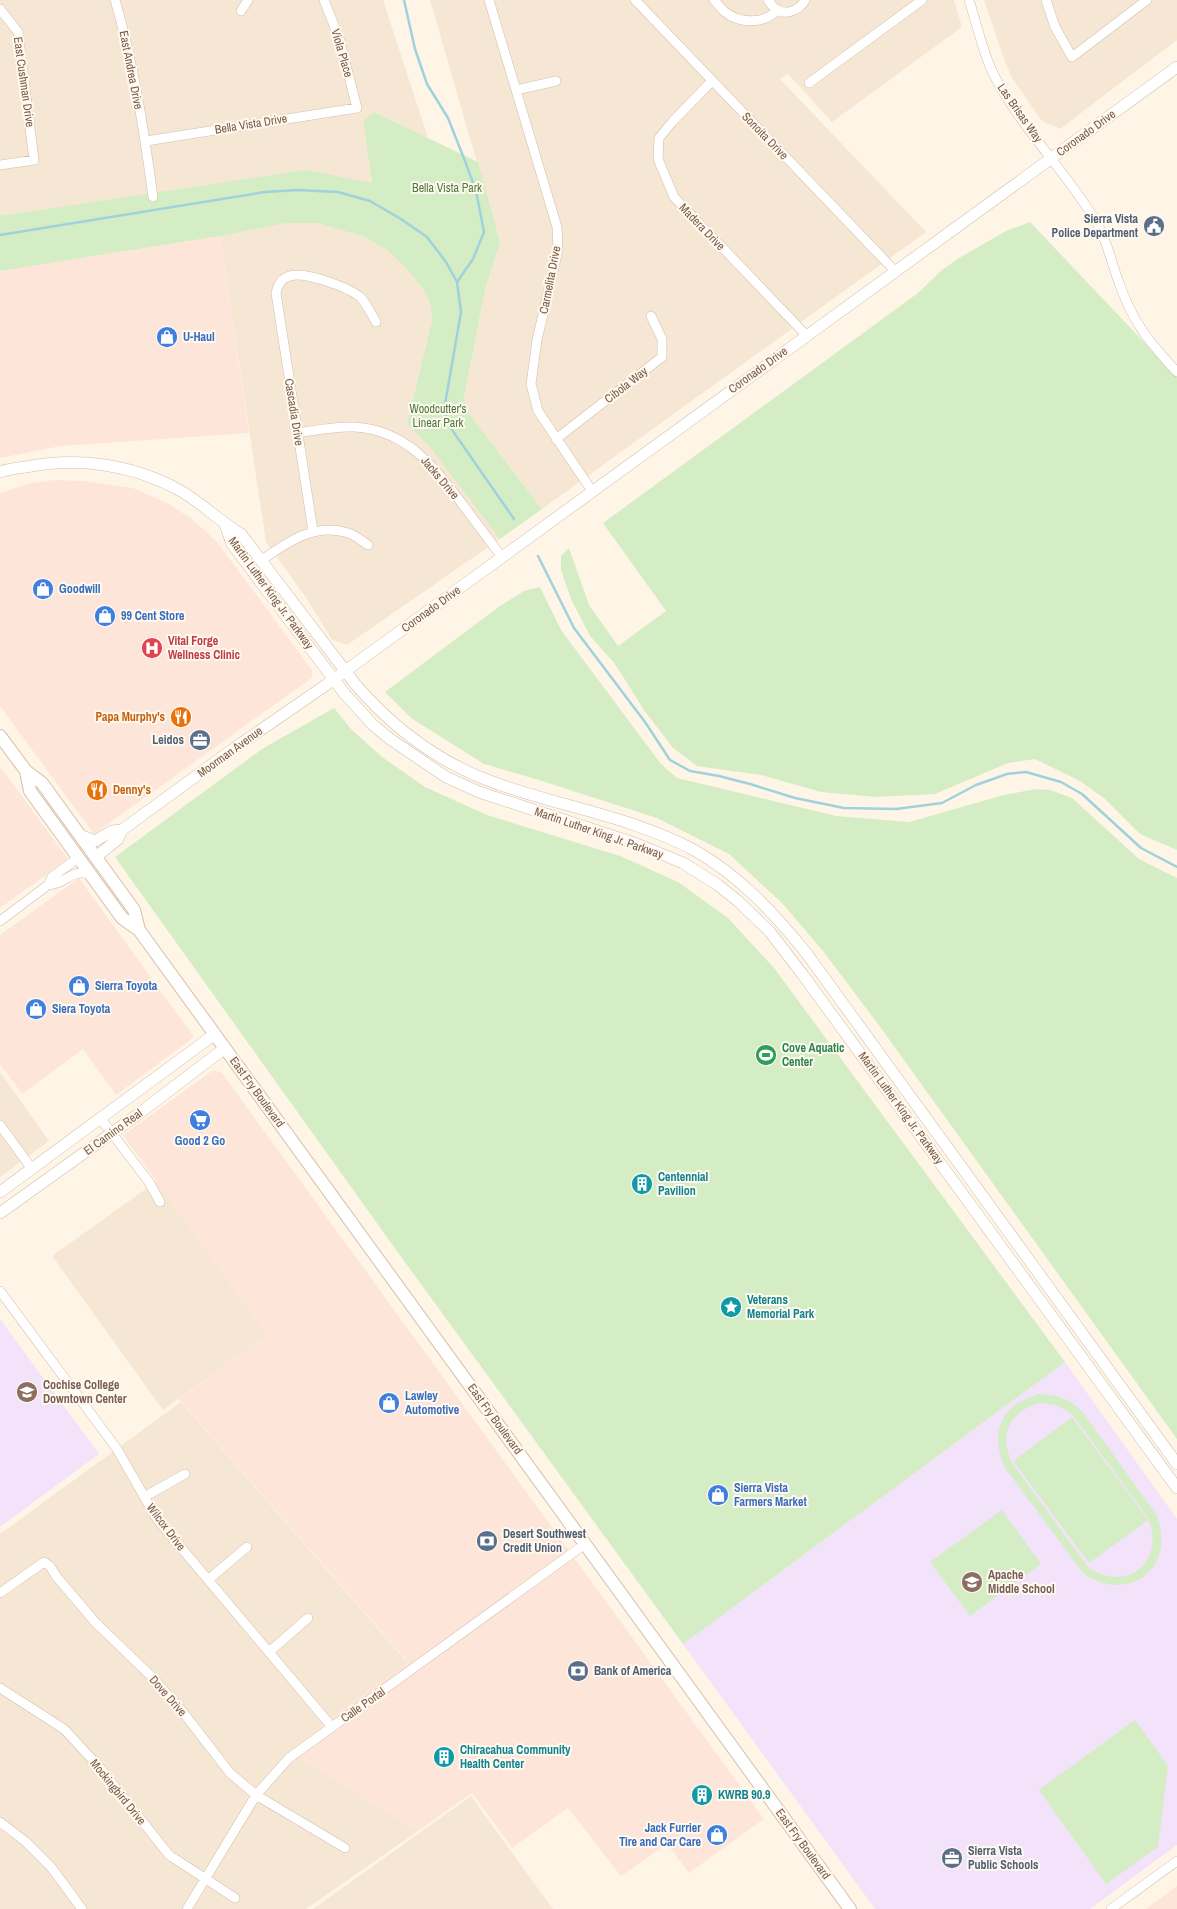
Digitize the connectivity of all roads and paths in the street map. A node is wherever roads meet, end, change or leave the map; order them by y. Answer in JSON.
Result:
{"nodes":[{"id":1,"x":114,"y":0,"type":"edge"},
{"id":2,"x":248,"y":0,"type":"edge"},
{"id":3,"x":324,"y":0,"type":"edge"},
{"id":4,"x":489,"y":0,"type":"edge"},
{"id":5,"x":635,"y":0,"type":"edge"},
{"id":6,"x":714,"y":0,"type":"edge"},
{"id":7,"x":768,"y":0,"type":"edge"},
{"id":8,"x":805,"y":0,"type":"edge"},
{"id":9,"x":922,"y":0,"type":"edge"},
{"id":10,"x":969,"y":0,"type":"edge"},
{"id":11,"x":1046,"y":0,"type":"edge"},
{"id":12,"x":1146,"y":0,"type":"edge"},
{"id":13,"x":0,"y":9,"type":"edge"},
{"id":14,"x":777,"y":10,"type":"junction"},
{"id":15,"x":241,"y":11,"type":"dead end"},
{"id":16,"x":1177,"y":67,"type":"edge"},
{"id":17,"x":556,"y":81,"type":"dead end"},
{"id":18,"x":712,"y":81,"type":"junction"},
{"id":19,"x":809,"y":84,"type":"dead end"},
{"id":20,"x":516,"y":90,"type":"junction"},
{"id":21,"x":357,"y":108,"type":"joint"},
{"id":22,"x":146,"y":141,"type":"junction"},
{"id":23,"x":1052,"y":158,"type":"junction"},
{"id":24,"x":0,"y":165,"type":"edge"},
{"id":25,"x":153,"y":197,"type":"dead end"},
{"id":26,"x":895,"y":272,"type":"junction"},
{"id":27,"x":651,"y":316,"type":"dead end"},
{"id":28,"x":376,"y":322,"type":"dead end"},
{"id":29,"x":806,"y":336,"type":"junction"},
{"id":30,"x":1177,"y":372,"type":"edge"},
{"id":31,"x":297,"y":433,"type":"junction"},
{"id":32,"x":556,"y":439,"type":"junction"},
{"id":33,"x":0,"y":472,"type":"edge"},
{"id":34,"x":592,"y":491,"type":"junction"},
{"id":35,"x":225,"y":524,"type":"junction"},
{"id":36,"x":313,"y":531,"type":"junction"},
{"id":37,"x":368,"y":545,"type":"dead end"},
{"id":38,"x":502,"y":557,"type":"junction"},
{"id":39,"x":262,"y":560,"type":"junction"},
{"id":40,"x":339,"y":675,"type":"junction"},
{"id":41,"x":0,"y":736,"type":"edge"},
{"id":42,"x":26,"y":771,"type":"junction"},
{"id":43,"x":122,"y":830,"type":"junction"},
{"id":44,"x":80,"y":835,"type":"junction"},
{"id":45,"x":96,"y":857,"type":"junction"},
{"id":46,"x":78,"y":858,"type":"junction"},
{"id":47,"x":91,"y":874,"type":"junction"},
{"id":48,"x":48,"y":884,"type":"junction"},
{"id":49,"x":0,"y":921,"type":"edge"},
{"id":50,"x":140,"y":930,"type":"junction"},
{"id":51,"x":215,"y":1034,"type":"junction"},
{"id":52,"x":225,"y":1048,"type":"junction"},
{"id":53,"x":101,"y":1119,"type":"junction"},
{"id":54,"x":0,"y":1125,"type":"edge"},
{"id":55,"x":112,"y":1133,"type":"junction"},
{"id":56,"x":32,"y":1169,"type":"junction"},
{"id":57,"x":0,"y":1192,"type":"edge"},
{"id":58,"x":160,"y":1202,"type":"dead end"},
{"id":59,"x":0,"y":1213,"type":"edge"},
{"id":60,"x":0,"y":1291,"type":"edge"},
{"id":61,"x":1177,"y":1464,"type":"edge"},
{"id":62,"x":185,"y":1474,"type":"dead end"},
{"id":63,"x":1177,"y":1488,"type":"edge"},
{"id":64,"x":144,"y":1497,"type":"junction"},
{"id":65,"x":585,"y":1544,"type":"junction"},
{"id":66,"x":247,"y":1547,"type":"dead end"},
{"id":67,"x":208,"y":1580,"type":"junction"},
{"id":68,"x":0,"y":1593,"type":"edge"},
{"id":69,"x":308,"y":1618,"type":"dead end"},
{"id":70,"x":269,"y":1652,"type":"junction"},
{"id":71,"x":0,"y":1688,"type":"edge"},
{"id":72,"x":332,"y":1727,"type":"junction"},
{"id":73,"x":256,"y":1795,"type":"junction"},
{"id":74,"x":0,"y":1822,"type":"edge"},
{"id":75,"x":345,"y":1848,"type":"dead end"},
{"id":76,"x":1177,"y":1861,"type":"edge"},
{"id":77,"x":206,"y":1879,"type":"junction"},
{"id":78,"x":235,"y":1898,"type":"dead end"},
{"id":79,"x":82,"y":1909,"type":"edge"},
{"id":80,"x":188,"y":1909,"type":"edge"},
{"id":81,"x":850,"y":1909,"type":"edge"},
{"id":82,"x":1111,"y":1909,"type":"edge"}],
"edges":[{"from":1,"to":22,"type":"street","name":"East Andrea Drive"},
{"from":2,"to":15,"type":"street"},
{"from":3,"to":21,"type":"street","name":"Viola Place"},
{"from":4,"to":20,"type":"street","name":"Carmelita Drive"},
{"from":5,"to":18,"type":"street","name":"Sonoita Drive"},
{"from":6,"to":14,"type":"street"},
{"from":7,"to":14,"type":"street"},
{"from":8,"to":14,"type":"street"},
{"from":9,"to":19,"type":"street"},
{"from":10,"to":23,"type":"street","name":"Las Brisas Way"},
{"from":11,"to":12,"type":"street"},
{"from":13,"to":24,"type":"street","name":"East Cushman Drive"},
{"from":16,"to":23,"type":"street","name":"Coronado Drive"},
{"from":17,"to":20,"type":"street"},
{"from":18,"to":26,"type":"street","name":"Sonoita Drive"},
{"from":18,"to":29,"type":"street","name":"Madera Drive"},
{"from":20,"to":32,"type":"street","name":"Carmelita Drive"},
{"from":21,"to":22,"type":"street","name":"Bella Vista Drive"},
{"from":22,"to":25,"type":"street","name":"East Andrea Drive"},
{"from":23,"to":26,"type":"street","name":"Coronado Drive"},
{"from":23,"to":30,"type":"street","name":"Las Brisas Way"},
{"from":26,"to":29,"type":"street","name":"Coronado Drive"},
{"from":27,"to":32,"type":"street","name":"Cibola Way"},
{"from":28,"to":31,"type":"street","name":"Cascadia Drive"},
{"from":29,"to":34,"type":"street","name":"Coronado Drive"},
{"from":31,"to":36,"type":"street","name":"Cascadia Drive"},
{"from":31,"to":38,"type":"street","name":"Jacks Drive"},
{"from":32,"to":34,"type":"street","name":"Carmelita Drive"},
{"from":33,"to":35,"type":"street"},
{"from":34,"to":38,"type":"street","name":"Coronado Drive"},
{"from":35,"to":39,"type":"street","name":"Martin Luther King Jr. Parkway"},
{"from":35,"to":40,"type":"street","name":"Martin Luther King Jr. Parkway"},
{"from":36,"to":37,"type":"street"},
{"from":36,"to":39,"type":"street"},
{"from":38,"to":40,"type":"street","name":"Coronado Drive"},
{"from":39,"to":40,"type":"street","name":"Martin Luther King Jr. Parkway"},
{"from":40,"to":43,"type":"street","name":"Moorman Avenue"},
{"from":40,"to":61,"type":"street","name":"Martin Luther King Jr. Parkway"},
{"from":40,"to":63,"type":"street","name":"Martin Luther King Jr. Parkway"},
{"from":41,"to":42,"type":"main road","name":"East Fry Boulevard"},
{"from":42,"to":44,"type":"main road","name":"East Fry Boulevard"},
{"from":42,"to":46,"type":"main road","name":"East Fry Boulevard"},
{"from":43,"to":44,"type":"street","name":"Moorman Avenue"},
{"from":43,"to":45,"type":"street","name":"Moorman Avenue"},
{"from":44,"to":45,"type":"main road","name":"East Fry Boulevard"},
{"from":45,"to":50,"type":"main road","name":"East Fry Boulevard"},
{"from":46,"to":47,"type":"main road","name":"East Fry Boulevard"},
{"from":46,"to":48,"type":"street"},
{"from":47,"to":48,"type":"street"},
{"from":47,"to":50,"type":"main road","name":"East Fry Boulevard"},
{"from":48,"to":49,"type":"street"},
{"from":50,"to":51,"type":"main road","name":"East Fry Boulevard"},
{"from":51,"to":52,"type":"main road","name":"East Fry Boulevard"},
{"from":51,"to":53,"type":"street","name":"El Camino Real"},
{"from":52,"to":55,"type":"street","name":"El Camino Real"},
{"from":52,"to":65,"type":"main road","name":"East Fry Boulevard"},
{"from":53,"to":55,"type":"street"},
{"from":53,"to":56,"type":"street","name":"El Camino Real"},
{"from":54,"to":56,"type":"street"},
{"from":55,"to":58,"type":"street"},
{"from":55,"to":59,"type":"street","name":"El Camino Real"},
{"from":56,"to":57,"type":"street","name":"El Camino Real"},
{"from":60,"to":64,"type":"street","name":"Wilcox Drive"},
{"from":62,"to":64,"type":"street"},
{"from":64,"to":67,"type":"street","name":"Wilcox Drive"},
{"from":65,"to":72,"type":"street","name":"Calle Portal"},
{"from":65,"to":81,"type":"main road","name":"East Fry Boulevard"},
{"from":66,"to":67,"type":"street"},
{"from":67,"to":70,"type":"street","name":"Wilcox Drive"},
{"from":68,"to":73,"type":"street","name":"Dove Drive"},
{"from":69,"to":70,"type":"street"},
{"from":70,"to":72,"type":"street","name":"Wilcox Drive"},
{"from":71,"to":77,"type":"street","name":"Mockingbird Drive"},
{"from":72,"to":73,"type":"street","name":"Calle Portal"},
{"from":73,"to":75,"type":"street","name":"Dove Drive"},
{"from":73,"to":77,"type":"street","name":"Calle Portal"},
{"from":74,"to":79,"type":"street"},
{"from":76,"to":82,"type":"street"},
{"from":77,"to":78,"type":"street","name":"Mockingbird Drive"},
{"from":77,"to":80,"type":"street","name":"Calle Portal"}]}
